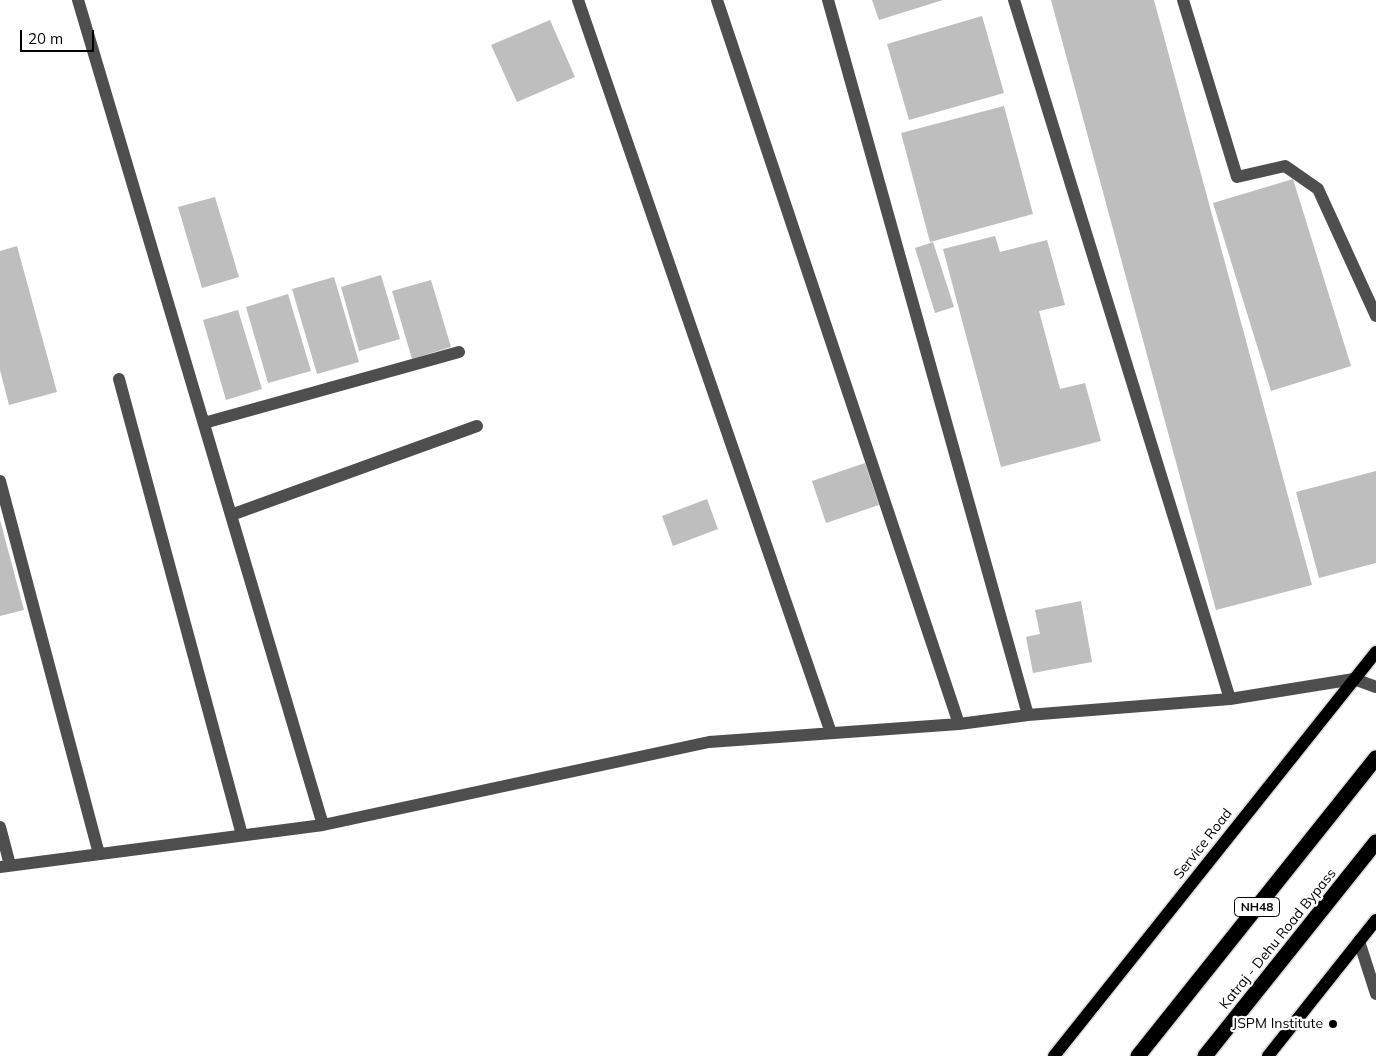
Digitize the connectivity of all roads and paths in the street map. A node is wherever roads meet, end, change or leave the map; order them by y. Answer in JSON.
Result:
{"nodes":[{"id":1,"x":78,"y":0,"type":"edge"},
{"id":2,"x":578,"y":0,"type":"edge"},
{"id":3,"x":717,"y":0,"type":"edge"},
{"id":4,"x":828,"y":0,"type":"edge"},
{"id":5,"x":1014,"y":0,"type":"edge"},
{"id":6,"x":1183,"y":0,"type":"edge"},
{"id":7,"x":1376,"y":316,"type":"edge"},
{"id":8,"x":459,"y":352,"type":"dead end"},
{"id":9,"x":119,"y":379,"type":"dead end"},
{"id":10,"x":204,"y":423,"type":"junction"},
{"id":11,"x":477,"y":426,"type":"dead end"},
{"id":12,"x":0,"y":481,"type":"edge"},
{"id":13,"x":231,"y":515,"type":"junction"},
{"id":14,"x":1376,"y":652,"type":"edge"},
{"id":15,"x":1354,"y":679,"type":"junction"},
{"id":16,"x":1376,"y":687,"type":"edge"},
{"id":17,"x":1230,"y":699,"type":"junction"},
{"id":18,"x":1028,"y":715,"type":"junction"},
{"id":19,"x":959,"y":724,"type":"junction"},
{"id":20,"x":831,"y":733,"type":"junction"},
{"id":21,"x":1376,"y":758,"type":"edge"},
{"id":22,"x":323,"y":825,"type":"junction"},
{"id":23,"x":0,"y":826,"type":"edge"},
{"id":24,"x":242,"y":835,"type":"junction"},
{"id":25,"x":1376,"y":842,"type":"edge"},
{"id":26,"x":99,"y":854,"type":"junction"},
{"id":27,"x":5,"y":866,"type":"edge"},
{"id":28,"x":1376,"y":920,"type":"edge"},
{"id":29,"x":1360,"y":940,"type":"junction"},
{"id":30,"x":1376,"y":994,"type":"edge"},
{"id":31,"x":1054,"y":1056,"type":"edge"},
{"id":32,"x":1138,"y":1056,"type":"edge"},
{"id":33,"x":1205,"y":1056,"type":"edge"},
{"id":34,"x":1268,"y":1056,"type":"edge"}],
"edges":[{"from":1,"to":10,"type":"street"},
{"from":2,"to":20,"type":"street"},
{"from":3,"to":19,"type":"street"},
{"from":4,"to":18,"type":"street"},
{"from":5,"to":17,"type":"street"},
{"from":6,"to":7,"type":"street"},
{"from":8,"to":10,"type":"street"},
{"from":9,"to":24,"type":"street"},
{"from":10,"to":13,"type":"street"},
{"from":11,"to":13,"type":"street"},
{"from":12,"to":26,"type":"street"},
{"from":13,"to":22,"type":"street"},
{"from":14,"to":15,"type":"main road","name":"Service Road"},
{"from":15,"to":16,"type":"street"},
{"from":15,"to":17,"type":"street"},
{"from":15,"to":31,"type":"main road","name":"Service Road"},
{"from":17,"to":18,"type":"street"},
{"from":18,"to":19,"type":"street"},
{"from":19,"to":20,"type":"street"},
{"from":20,"to":22,"type":"street"},
{"from":21,"to":32,"type":"highway","number":"NH48"},
{"from":22,"to":24,"type":"street"},
{"from":23,"to":27,"type":"street"},
{"from":24,"to":26,"type":"street"},
{"from":25,"to":33,"type":"highway","name":"Katraj - Dehu Road Bypass"},
{"from":26,"to":27,"type":"street"},
{"from":28,"to":29,"type":"main road"},
{"from":29,"to":30,"type":"street"},
{"from":29,"to":34,"type":"main road"}]}
